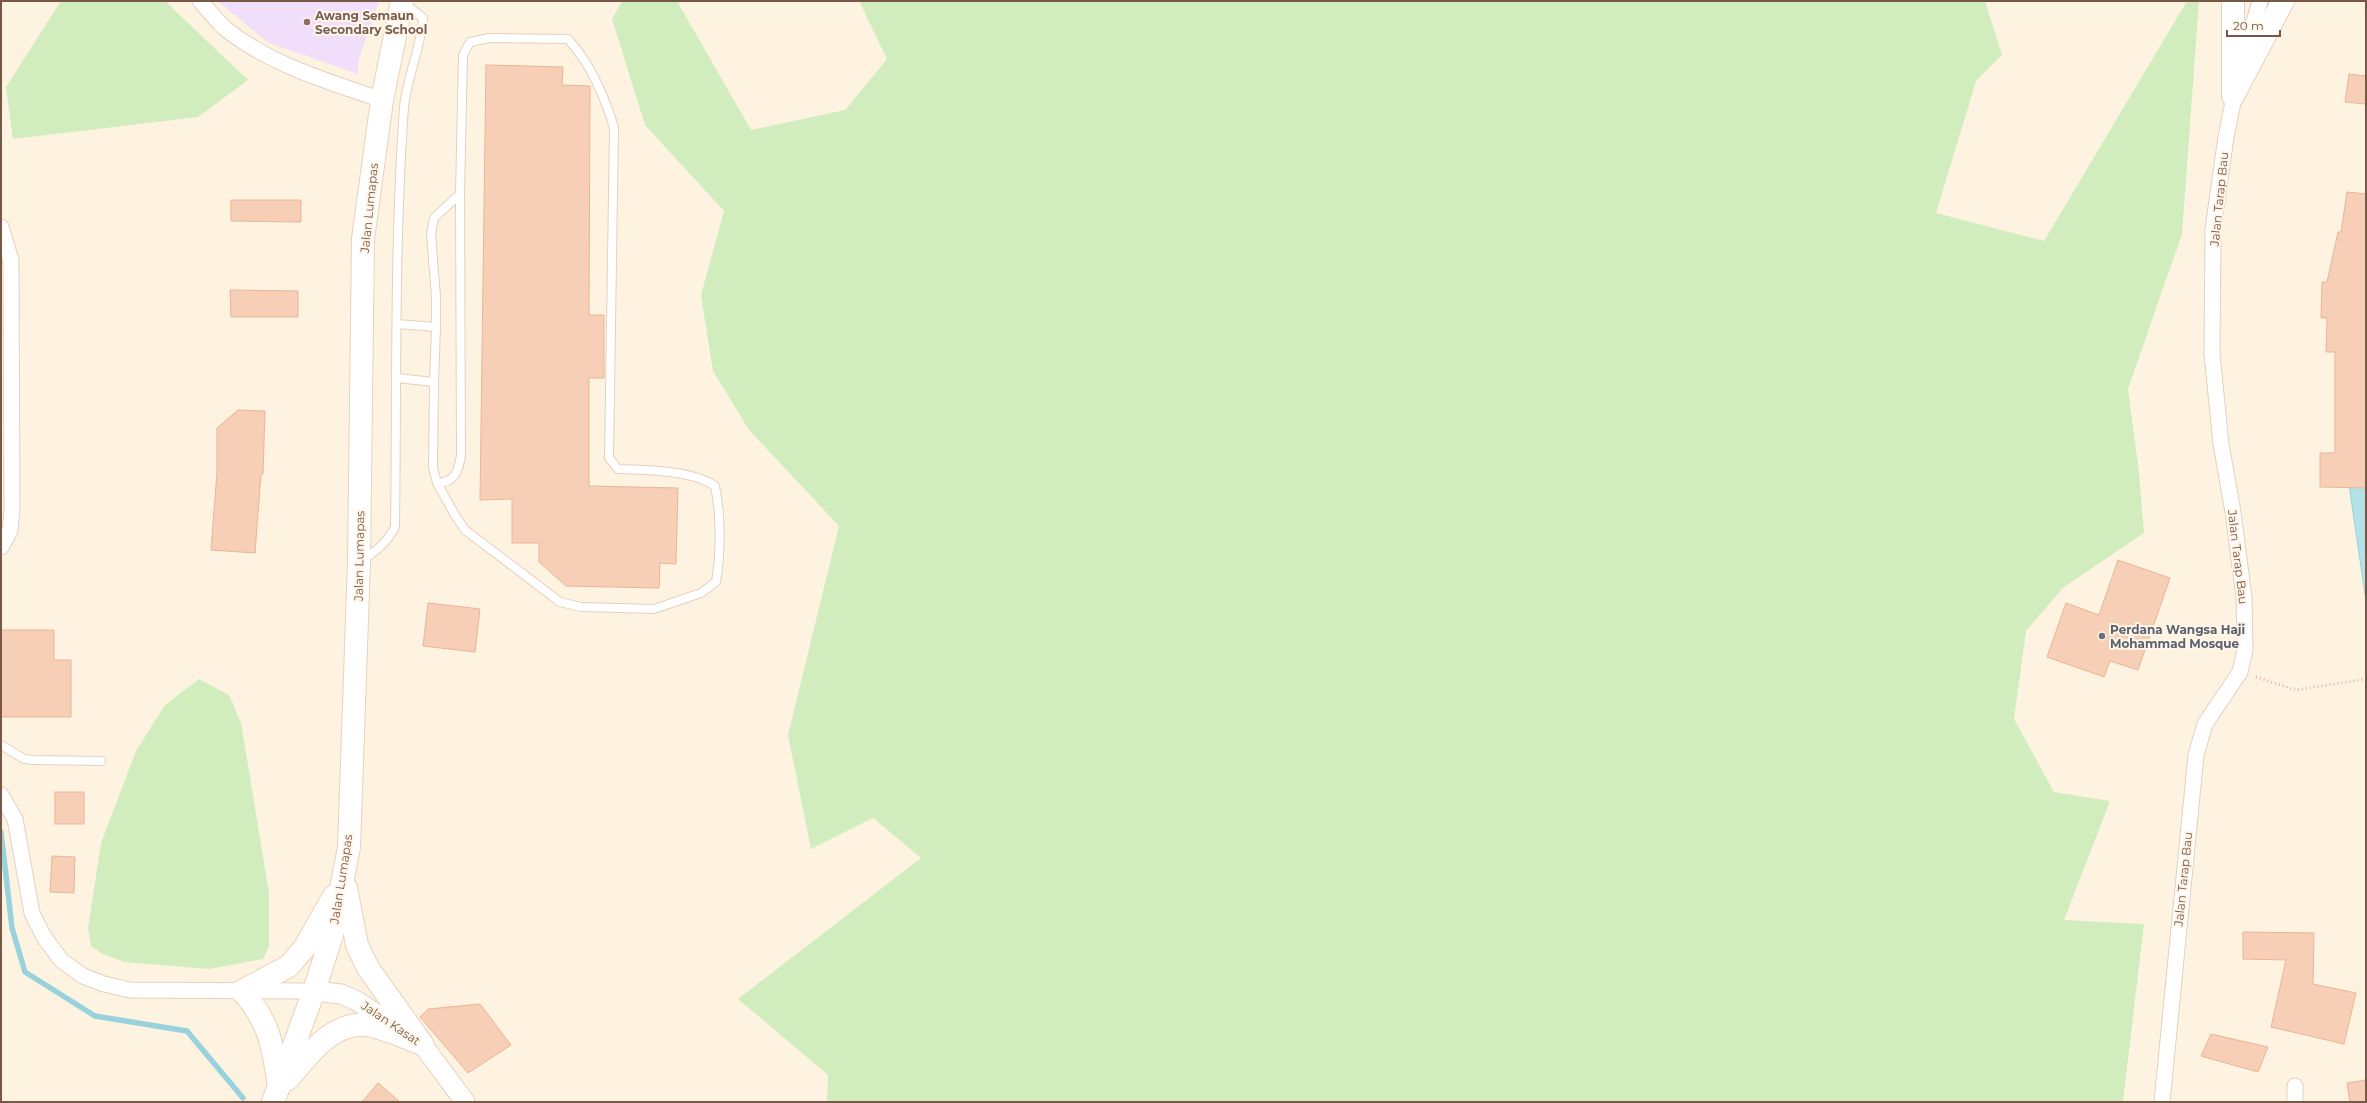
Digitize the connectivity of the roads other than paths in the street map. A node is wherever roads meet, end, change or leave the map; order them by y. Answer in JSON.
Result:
{"nodes":[{"id":1,"x":402,"y":1,"type":"edge"},
{"id":2,"x":2233,"y":1,"type":"edge"},
{"id":3,"x":2260,"y":1,"type":"edge"},
{"id":4,"x":2283,"y":1,"type":"edge"},
{"id":5,"x":206,"y":4,"type":"edge"},
{"id":6,"x":2233,"y":96,"type":"junction"},
{"id":7,"x":382,"y":100,"type":"junction"},
{"id":8,"x":460,"y":194,"type":"junction"},
{"id":9,"x":1,"y":228,"type":"edge"},
{"id":10,"x":397,"y":324,"type":"junction"},
{"id":11,"x":436,"y":327,"type":"junction"},
{"id":12,"x":397,"y":378,"type":"junction"},
{"id":13,"x":434,"y":382,"type":"junction"},
{"id":14,"x":437,"y":483,"type":"junction"},
{"id":15,"x":1,"y":547,"type":"edge"},
{"id":16,"x":360,"y":562,"type":"junction"},
{"id":17,"x":1,"y":745,"type":"edge"},
{"id":18,"x":101,"y":761,"type":"dead end"},
{"id":19,"x":1,"y":795,"type":"edge"},
{"id":20,"x":344,"y":879,"type":"junction"},
{"id":21,"x":242,"y":992,"type":"junction"},
{"id":22,"x":314,"y":992,"type":"junction"},
{"id":23,"x":422,"y":1044,"type":"junction"},
{"id":24,"x":2294,"y":1086,"type":"dead end"},
{"id":25,"x":276,"y":1096,"type":"edge"},
{"id":26,"x":465,"y":1102,"type":"edge"},
{"id":27,"x":2162,"y":1102,"type":"edge"},
{"id":28,"x":2294,"y":1102,"type":"edge"}],
"edges":[{"from":1,"to":7,"type":"main road","name":"Jalan Lumapas"},
{"from":1,"to":10,"type":"lane"},
{"from":2,"to":6,"type":"main road"},
{"from":3,"to":6,"type":"street","name":"Jalan Tarap Bau"},
{"from":4,"to":6,"type":"main road"},
{"from":5,"to":7,"type":"street"},
{"from":6,"to":27,"type":"street","name":"Jalan Tarap Bau"},
{"from":7,"to":16,"type":"main road","name":"Jalan Lumapas"},
{"from":8,"to":11,"type":"lane"},
{"from":8,"to":14,"type":"lane"},
{"from":8,"to":14,"type":"lane"},
{"from":9,"to":15,"type":"street"},
{"from":10,"to":11,"type":"lane"},
{"from":10,"to":12,"type":"lane"},
{"from":11,"to":13,"type":"lane"},
{"from":12,"to":13,"type":"lane"},
{"from":12,"to":16,"type":"lane"},
{"from":13,"to":14,"type":"lane"},
{"from":16,"to":20,"type":"main road","name":"Jalan Lumapas"},
{"from":17,"to":18,"type":"lane"},
{"from":19,"to":21,"type":"street"},
{"from":20,"to":21,"type":"main road"},
{"from":20,"to":22,"type":"main road","name":"Jalan Lumapas"},
{"from":20,"to":23,"type":"main road"},
{"from":21,"to":22,"type":"street"},
{"from":21,"to":25,"type":"main road"},
{"from":22,"to":23,"type":"street","name":"Jalan Kasat"},
{"from":22,"to":25,"type":"main road","name":"Jalan Lumapas"},
{"from":23,"to":25,"type":"main road"},
{"from":23,"to":26,"type":"street","name":"Jalan Kasat"},
{"from":24,"to":28,"type":"street"}]}
